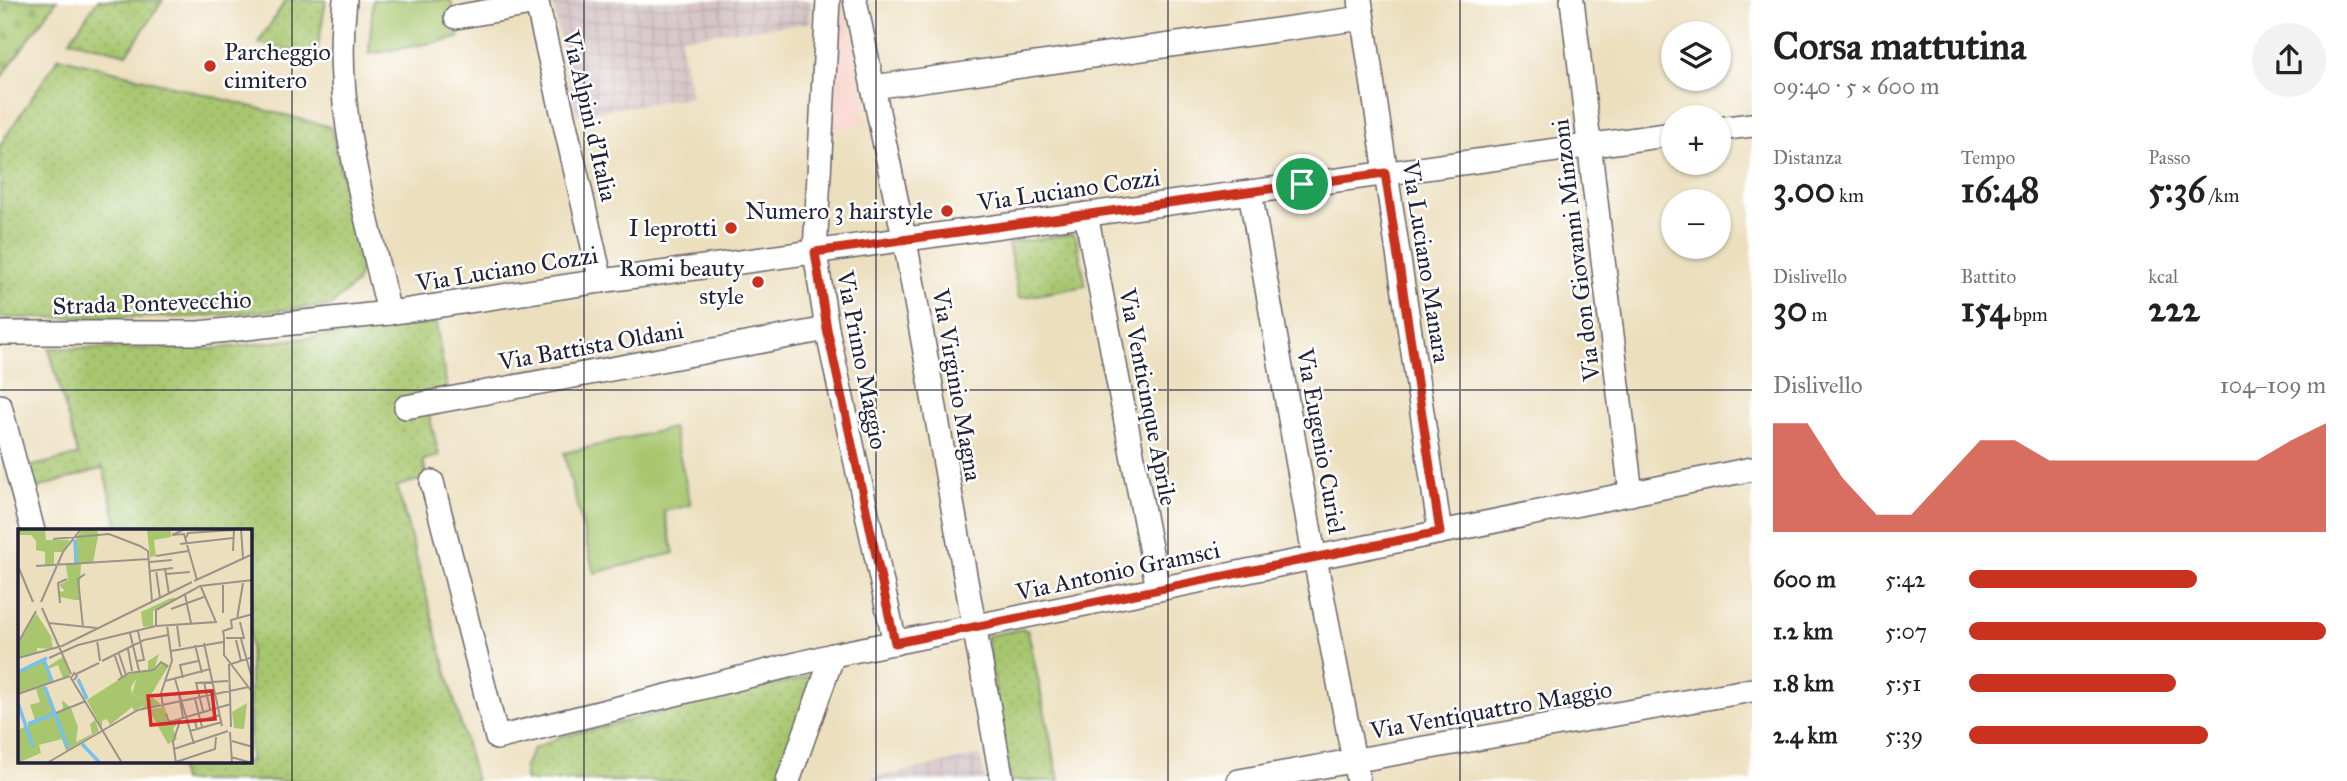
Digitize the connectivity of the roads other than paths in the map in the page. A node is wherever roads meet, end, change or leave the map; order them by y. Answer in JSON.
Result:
{"nodes":[{"id":1,"x":345,"y":0,"type":"edge"},
{"id":2,"x":828,"y":0,"type":"edge"},
{"id":3,"x":855,"y":0,"type":"edge"},
{"id":4,"x":1572,"y":0,"type":"edge"},
{"id":5,"x":1361,"y":9,"type":"edge"},
{"id":6,"x":456,"y":17,"type":"dead end"},
{"id":7,"x":873,"y":87,"type":"junction"},
{"id":8,"x":1752,"y":125,"type":"edge"},
{"id":9,"x":1731,"y":127,"type":"edge"},
{"id":10,"x":1661,"y":136,"type":"edge"},
{"id":11,"x":1590,"y":145,"type":"junction"},
{"id":12,"x":1385,"y":173,"type":"junction"},
{"id":13,"x":1250,"y":192,"type":"junction"},
{"id":14,"x":1086,"y":214,"type":"junction"},
{"id":15,"x":904,"y":239,"type":"junction"},
{"id":16,"x":815,"y":252,"type":"junction"},
{"id":17,"x":601,"y":281,"type":"junction"},
{"id":18,"x":389,"y":313,"type":"junction"},
{"id":19,"x":827,"y":329,"type":"junction"},
{"id":20,"x":0,"y":333,"type":"edge"},
{"id":21,"x":0,"y":406,"type":"edge"},
{"id":22,"x":406,"y":407,"type":"dead end"},
{"id":23,"x":1752,"y":469,"type":"edge"},
{"id":24,"x":432,"y":482,"type":"dead end"},
{"id":25,"x":1631,"y":494,"type":"junction"},
{"id":26,"x":32,"y":529,"type":"edge"},
{"id":27,"x":1440,"y":532,"type":"junction"},
{"id":28,"x":1315,"y":557,"type":"junction"},
{"id":29,"x":1158,"y":589,"type":"junction"},
{"id":30,"x":973,"y":627,"type":"junction"},
{"id":31,"x":895,"y":643,"type":"junction"},
{"id":32,"x":833,"y":654,"type":"junction"},
{"id":33,"x":1752,"y":690,"type":"edge"},
{"id":34,"x":1356,"y":771,"type":"edge"},
{"id":35,"x":788,"y":781,"type":"edge"},
{"id":36,"x":1002,"y":781,"type":"edge"},
{"id":37,"x":1239,"y":781,"type":"edge"}],
"edges":[{"from":1,"to":18,"type":"street"},
{"from":2,"to":16,"type":"street","name":"Via Primo Maggio"},
{"from":3,"to":7,"type":"street","name":"Via Virginio Magna"},
{"from":4,"to":11,"type":"street","name":"Via don Giovanni Minzoni"},
{"from":5,"to":7,"type":"street"},
{"from":5,"to":12,"type":"street","name":"Via Luciano Manara"},
{"from":6,"to":17,"type":"street","name":"Via Alpini d'Italia"},
{"from":7,"to":15,"type":"street","name":"Via Virginio Magna"},
{"from":8,"to":9,"type":"street"},
{"from":10,"to":11,"type":"street","name":"Via Luciano Cozzi"},
{"from":11,"to":12,"type":"street","name":"Via Luciano Cozzi"},
{"from":11,"to":25,"type":"street","name":"Via don Giovanni Minzoni"},
{"from":12,"to":13,"type":"street","name":"Via Luciano Cozzi"},
{"from":12,"to":27,"type":"street","name":"Via Luciano Manara"},
{"from":13,"to":14,"type":"street","name":"Via Luciano Cozzi"},
{"from":13,"to":28,"type":"street","name":"Via Eugenio Curiel"},
{"from":14,"to":15,"type":"street","name":"Via Luciano Cozzi"},
{"from":14,"to":29,"type":"street","name":"Via Venticinque Aprile"},
{"from":15,"to":16,"type":"street","name":"Via Luciano Cozzi"},
{"from":15,"to":30,"type":"street","name":"Via Virginio Magna"},
{"from":16,"to":17,"type":"street","name":"Via Luciano Cozzi"},
{"from":16,"to":19,"type":"street","name":"Via Primo Maggio"},
{"from":17,"to":18,"type":"street","name":"Via Luciano Cozzi"},
{"from":18,"to":20,"type":"street","name":"Strada Pontevecchio"},
{"from":19,"to":22,"type":"street","name":"Via Battista Oldani"},
{"from":19,"to":31,"type":"street","name":"Via Primo Maggio"},
{"from":21,"to":26,"type":"street"},
{"from":23,"to":25,"type":"street","name":"Via Antonio Gramsci"},
{"from":24,"to":32,"type":"street","name":"Via Antonio Gramsci"},
{"from":25,"to":27,"type":"street","name":"Via Antonio Gramsci"},
{"from":27,"to":28,"type":"street","name":"Via Antonio Gramsci"},
{"from":28,"to":29,"type":"street","name":"Via Antonio Gramsci"},
{"from":28,"to":34,"type":"street","name":"Via Eugenio Curiel"},
{"from":29,"to":30,"type":"street","name":"Via Antonio Gramsci"},
{"from":30,"to":31,"type":"street","name":"Via Antonio Gramsci"},
{"from":30,"to":36,"type":"street","name":"Via Virginio Magna"},
{"from":31,"to":32,"type":"street","name":"Via Antonio Gramsci"},
{"from":32,"to":35,"type":"street"},
{"from":33,"to":34,"type":"street","name":"Via Ventiquattro Maggio"},
{"from":34,"to":37,"type":"street","name":"Via Ventiquattro Maggio"}]}
